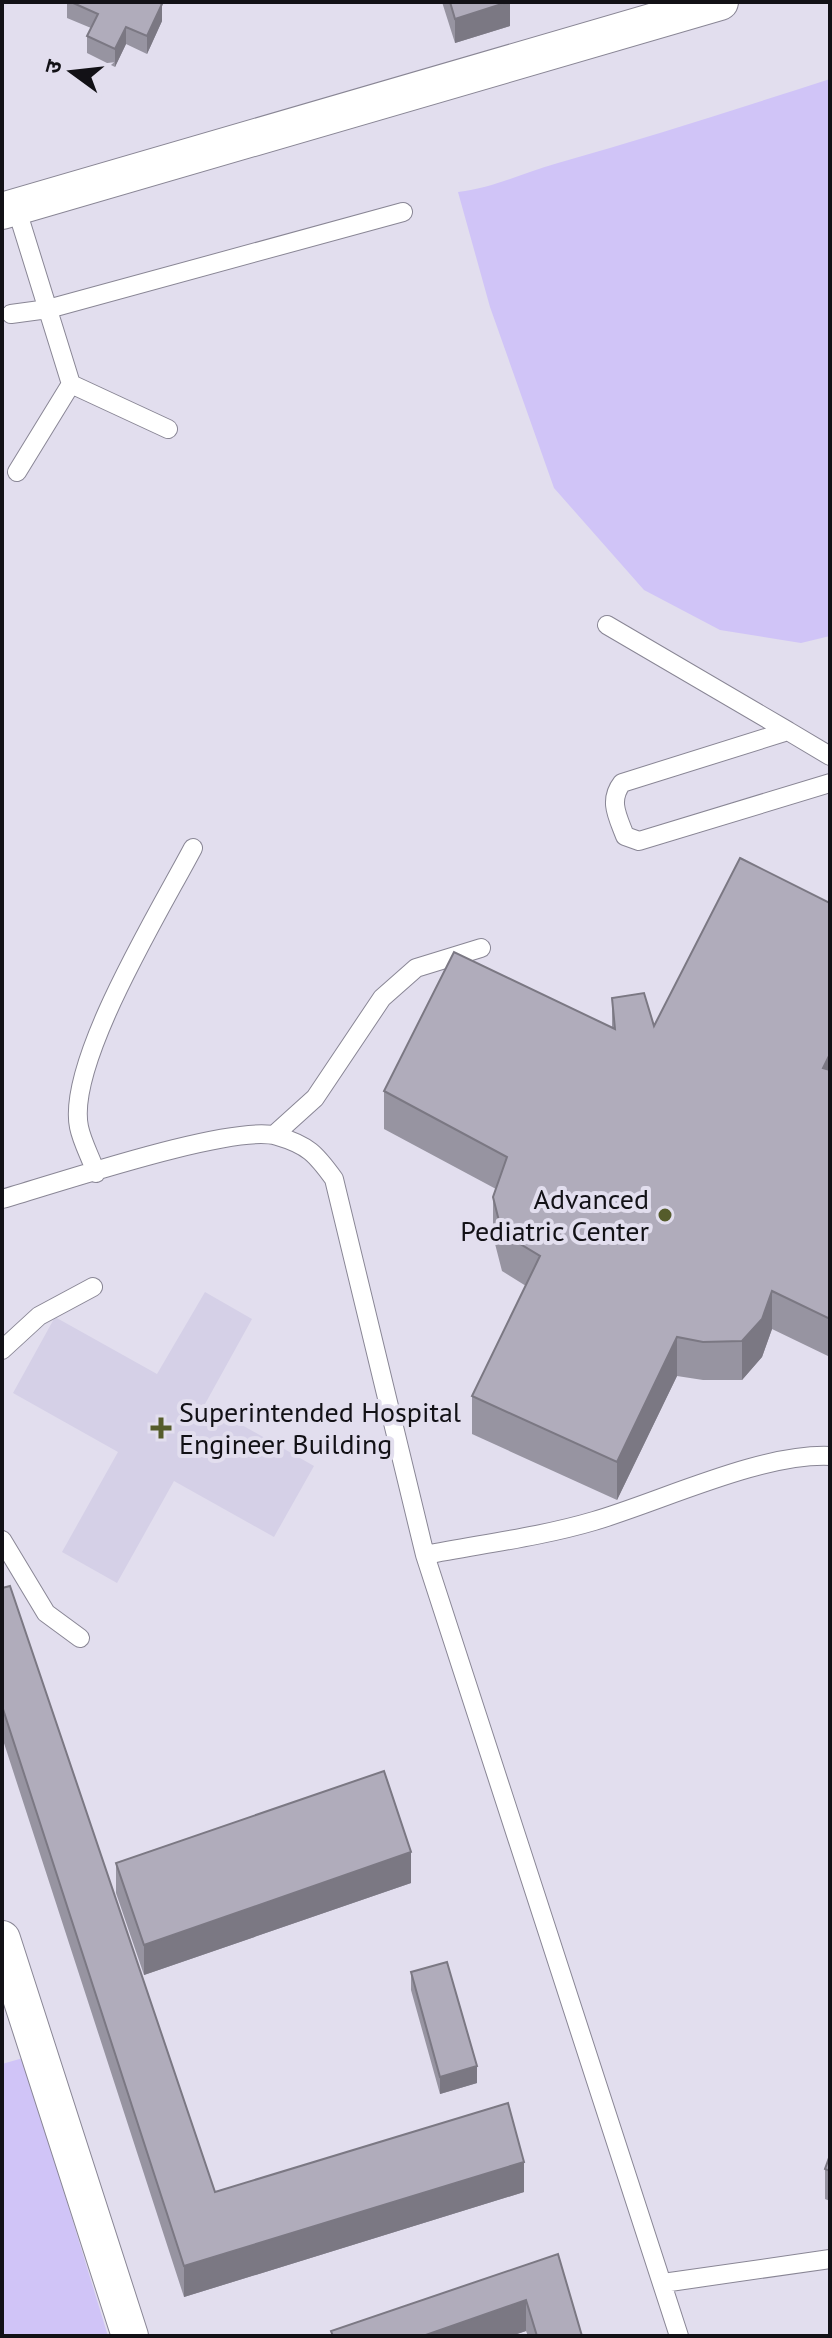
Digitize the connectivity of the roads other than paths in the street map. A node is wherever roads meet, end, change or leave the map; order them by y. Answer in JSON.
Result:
{"nodes":[{"id":1,"x":720,"y":2,"type":"edge"},
{"id":2,"x":9,"y":209,"type":"edge"},
{"id":3,"x":403,"y":212,"type":"dead end"},
{"id":4,"x":48,"y":309,"type":"junction"},
{"id":5,"x":11,"y":314,"type":"dead end"},
{"id":6,"x":71,"y":384,"type":"junction"},
{"id":7,"x":168,"y":429,"type":"dead end"},
{"id":8,"x":17,"y":472,"type":"dead end"},
{"id":9,"x":607,"y":625,"type":"dead end"},
{"id":10,"x":788,"y":731,"type":"junction"},
{"id":11,"x":830,"y":756,"type":"edge"},
{"id":12,"x":830,"y":783,"type":"edge"},
{"id":13,"x":193,"y":848,"type":"dead end"},
{"id":14,"x":481,"y":948,"type":"dead end"},
{"id":15,"x":274,"y":1135,"type":"junction"},
{"id":16,"x":96,"y":1173,"type":"junction"},
{"id":17,"x":2,"y":1199,"type":"edge"},
{"id":18,"x":93,"y":1287,"type":"dead end"},
{"id":19,"x":2,"y":1350,"type":"edge"},
{"id":20,"x":830,"y":1456,"type":"edge"},
{"id":21,"x":2,"y":1540,"type":"edge"},
{"id":22,"x":425,"y":1555,"type":"junction"},
{"id":23,"x":80,"y":1638,"type":"dead end"},
{"id":24,"x":2,"y":1939,"type":"edge"},
{"id":25,"x":17,"y":2040,"type":"edge"},
{"id":26,"x":830,"y":2259,"type":"edge"},
{"id":27,"x":663,"y":2283,"type":"junction"},
{"id":28,"x":130,"y":2336,"type":"edge"},
{"id":29,"x":679,"y":2336,"type":"edge"}],
"edges":[{"from":1,"to":2,"type":"street"},
{"from":2,"to":4,"type":"lane"},
{"from":3,"to":4,"type":"lane"},
{"from":4,"to":5,"type":"lane"},
{"from":4,"to":6,"type":"lane"},
{"from":6,"to":7,"type":"lane"},
{"from":6,"to":8,"type":"lane"},
{"from":9,"to":10,"type":"lane"},
{"from":10,"to":11,"type":"lane"},
{"from":10,"to":12,"type":"lane"},
{"from":13,"to":16,"type":"lane"},
{"from":14,"to":15,"type":"lane"},
{"from":15,"to":16,"type":"lane"},
{"from":15,"to":22,"type":"lane"},
{"from":16,"to":17,"type":"lane"},
{"from":18,"to":19,"type":"lane"},
{"from":20,"to":22,"type":"lane"},
{"from":21,"to":23,"type":"lane"},
{"from":22,"to":27,"type":"lane"},
{"from":24,"to":25,"type":"street"},
{"from":25,"to":28,"type":"street"},
{"from":26,"to":27,"type":"lane"},
{"from":27,"to":29,"type":"lane"}]}
